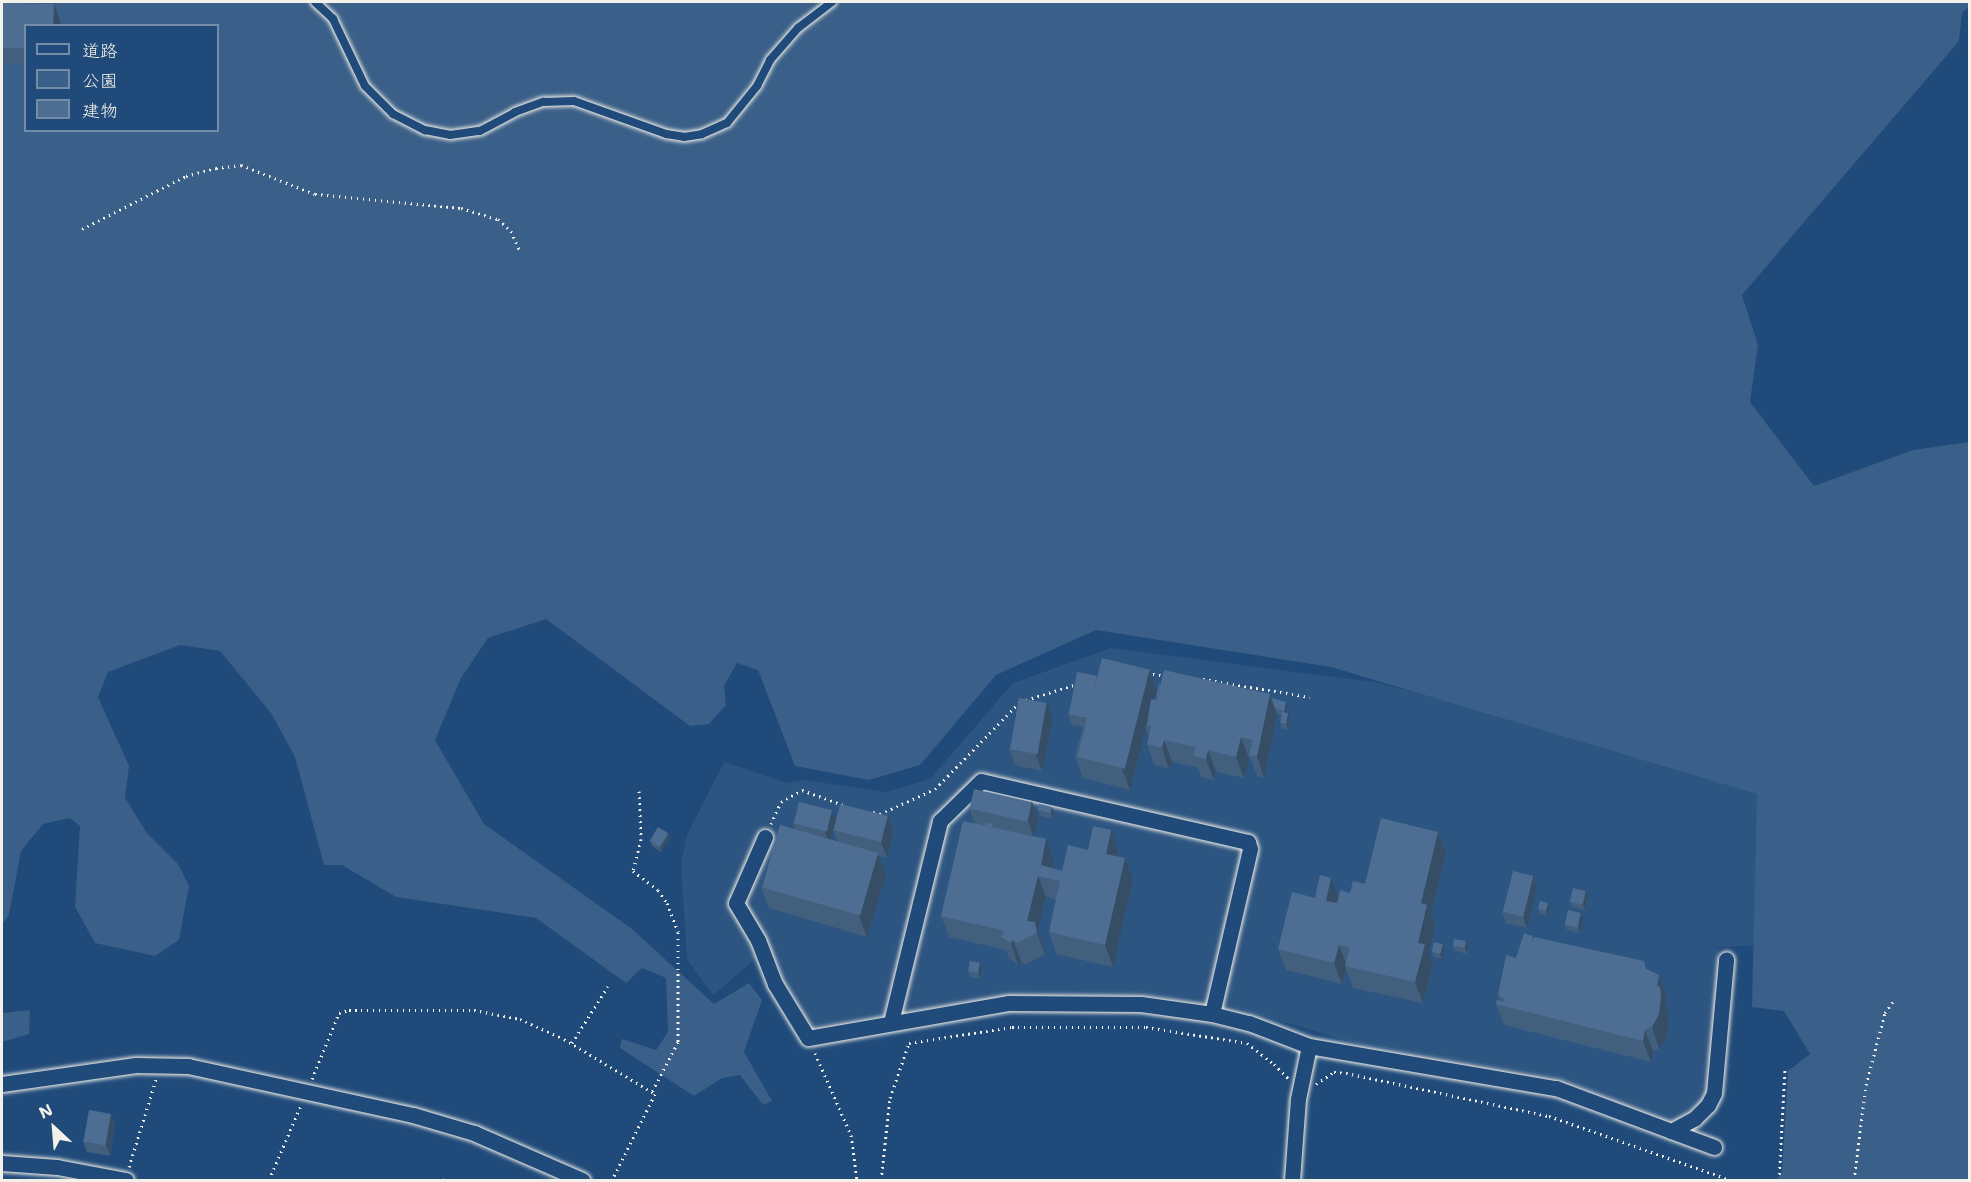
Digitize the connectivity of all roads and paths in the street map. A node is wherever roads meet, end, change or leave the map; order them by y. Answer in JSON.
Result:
{"nodes":[{"id":1,"x":315,"y":2,"type":"edge"},
{"id":2,"x":832,"y":2,"type":"edge"},
{"id":3,"x":82,"y":229,"type":"dead end"},
{"id":4,"x":519,"y":249,"type":"dead end"},
{"id":5,"x":1137,"y":672,"type":"edge"},
{"id":6,"x":1171,"y":676,"type":"edge"},
{"id":7,"x":1193,"y":678,"type":"edge"},
{"id":8,"x":1081,"y":683,"type":"edge"},
{"id":9,"x":1309,"y":697,"type":"dead end"},
{"id":10,"x":639,"y":791,"type":"dead end"},
{"id":11,"x":852,"y":809,"type":"edge"},
{"id":12,"x":871,"y":812,"type":"edge"},
{"id":13,"x":765,"y":837,"type":"joint"},
{"id":14,"x":1726,"y":960,"type":"dead end"},
{"id":15,"x":608,"y":986,"type":"dead end"},
{"id":16,"x":1894,"y":1000,"type":"dead end"},
{"id":17,"x":1212,"y":1014,"type":"junction"},
{"id":18,"x":891,"y":1022,"type":"junction"},
{"id":19,"x":808,"y":1038,"type":"junction"},
{"id":20,"x":572,"y":1043,"type":"junction"},
{"id":21,"x":1309,"y":1046,"type":"junction"},
{"id":22,"x":161,"y":1064,"type":"junction"},
{"id":23,"x":1785,"y":1069,"type":"dead end"},
{"id":24,"x":2,"y":1084,"type":"edge"},
{"id":25,"x":652,"y":1092,"type":"junction"},
{"id":26,"x":306,"y":1094,"type":"junction"},
{"id":27,"x":1298,"y":1099,"type":"junction"},
{"id":28,"x":1671,"y":1131,"type":"junction"},
{"id":29,"x":1714,"y":1147,"type":"dead end"},
{"id":30,"x":2,"y":1163,"type":"edge"},
{"id":31,"x":125,"y":1180,"type":"edge"},
{"id":32,"x":269,"y":1180,"type":"edge"},
{"id":33,"x":582,"y":1180,"type":"edge"},
{"id":34,"x":612,"y":1180,"type":"edge"},
{"id":35,"x":857,"y":1180,"type":"edge"},
{"id":36,"x":880,"y":1180,"type":"edge"},
{"id":37,"x":1292,"y":1180,"type":"edge"},
{"id":38,"x":1731,"y":1180,"type":"edge"},
{"id":39,"x":1779,"y":1180,"type":"edge"},
{"id":40,"x":1854,"y":1180,"type":"edge"}],
"edges":[{"from":1,"to":2,"type":"lane"},
{"from":3,"to":4,"type":"path"},
{"from":5,"to":6,"type":"path"},
{"from":7,"to":9,"type":"path"},
{"from":8,"to":12,"type":"path"},
{"from":10,"to":25,"type":"path"},
{"from":11,"to":13,"type":"path"},
{"from":13,"to":19,"type":"street"},
{"from":14,"to":28,"type":"street"},
{"from":15,"to":20,"type":"path"},
{"from":16,"to":40,"type":"path"},
{"from":17,"to":18,"type":"street"},
{"from":17,"to":18,"type":"street"},
{"from":17,"to":21,"type":"street"},
{"from":18,"to":19,"type":"street"},
{"from":19,"to":35,"type":"path"},
{"from":20,"to":25,"type":"path"},
{"from":20,"to":26,"type":"path"},
{"from":21,"to":27,"type":"street"},
{"from":21,"to":28,"type":"street"},
{"from":22,"to":24,"type":"street"},
{"from":22,"to":26,"type":"street"},
{"from":22,"to":31,"type":"path"},
{"from":23,"to":39,"type":"path"},
{"from":25,"to":34,"type":"path"},
{"from":26,"to":32,"type":"path"},
{"from":26,"to":33,"type":"street"},
{"from":27,"to":36,"type":"path"},
{"from":27,"to":37,"type":"street"},
{"from":27,"to":38,"type":"path"},
{"from":28,"to":29,"type":"street"},
{"from":30,"to":31,"type":"street"}]}
